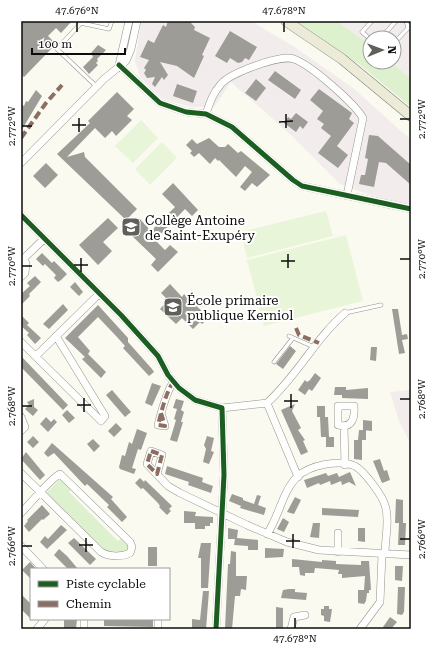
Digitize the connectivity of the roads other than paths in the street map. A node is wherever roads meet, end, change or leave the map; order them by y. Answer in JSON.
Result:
{"nodes":[{"id":1,"x":112,"y":21,"type":"edge"},
{"id":2,"x":129,"y":21,"type":"edge"},
{"id":3,"x":137,"y":21,"type":"edge"},
{"id":4,"x":286,"y":21,"type":"edge"},
{"id":5,"x":372,"y":21,"type":"edge"},
{"id":6,"x":396,"y":21,"type":"edge"},
{"id":7,"x":406,"y":21,"type":"edge"},
{"id":8,"x":82,"y":22,"type":"edge"},
{"id":9,"x":410,"y":26,"type":"edge"},
{"id":10,"x":364,"y":30,"type":"edge"},
{"id":11,"x":388,"y":30,"type":"edge"},
{"id":12,"x":402,"y":34,"type":"edge"},
{"id":13,"x":119,"y":65,"type":"junction"},
{"id":14,"x":97,"y":87,"type":"junction"},
{"id":15,"x":206,"y":114,"type":"junction"},
{"id":16,"x":411,"y":116,"type":"edge"},
{"id":17,"x":21,"y":163,"type":"edge"},
{"id":18,"x":347,"y":195,"type":"junction"},
{"id":19,"x":411,"y":208,"type":"edge"},
{"id":20,"x":21,"y":215,"type":"edge"},
{"id":21,"x":44,"y":239,"type":"junction"},
{"id":22,"x":22,"y":261,"type":"edge"},
{"id":23,"x":21,"y":277,"type":"edge"},
{"id":24,"x":99,"y":294,"type":"junction"},
{"id":25,"x":381,"y":305,"type":"dead end"},
{"id":26,"x":345,"y":313,"type":"joint"},
{"id":27,"x":56,"y":336,"type":"junction"},
{"id":28,"x":289,"y":336,"type":"dead end"},
{"id":29,"x":293,"y":338,"type":"junction"},
{"id":30,"x":21,"y":342,"type":"edge"},
{"id":31,"x":314,"y":348,"type":"junction"},
{"id":32,"x":36,"y":356,"type":"junction"},
{"id":33,"x":274,"y":362,"type":"dead end"},
{"id":34,"x":173,"y":382,"type":"junction"},
{"id":35,"x":267,"y":403,"type":"junction"},
{"id":36,"x":222,"y":408,"type":"junction"},
{"id":37,"x":161,"y":412,"type":"dead end"},
{"id":38,"x":21,"y":417,"type":"edge"},
{"id":39,"x":344,"y":426,"type":"dead end"},
{"id":40,"x":21,"y":432,"type":"edge"},
{"id":41,"x":345,"y":464,"type":"junction"},
{"id":42,"x":21,"y":473,"type":"edge"},
{"id":43,"x":157,"y":474,"type":"dead end"},
{"id":44,"x":298,"y":477,"type":"junction"},
{"id":45,"x":41,"y":493,"type":"junction"},
{"id":46,"x":21,"y":513,"type":"edge"},
{"id":47,"x":222,"y":513,"type":"junction"},
{"id":48,"x":338,"y":532,"type":"dead end"},
{"id":49,"x":267,"y":534,"type":"junction"},
{"id":50,"x":22,"y":549,"type":"edge"},
{"id":51,"x":338,"y":552,"type":"junction"},
{"id":52,"x":384,"y":554,"type":"junction"},
{"id":53,"x":411,"y":555,"type":"edge"},
{"id":54,"x":42,"y":568,"type":"edge"},
{"id":55,"x":305,"y":615,"type":"dead end"},
{"id":56,"x":44,"y":620,"type":"edge"},
{"id":57,"x":36,"y":629,"type":"edge"},
{"id":58,"x":216,"y":629,"type":"edge"},
{"id":59,"x":291,"y":629,"type":"edge"},
{"id":60,"x":360,"y":629,"type":"edge"}],
"edges":[{"from":1,"to":8,"type":"lane"},
{"from":2,"to":13,"type":"street"},
{"from":3,"to":13,"type":"street"},
{"from":4,"to":16,"type":"main road"},
{"from":5,"to":10,"type":"lane"},
{"from":6,"to":11,"type":"lane"},
{"from":7,"to":9,"type":"lane"},
{"from":8,"to":14,"type":"lane"},
{"from":9,"to":12,"type":"lane"},
{"from":13,"to":14,"type":"street"},
{"from":13,"to":15,"type":"street"},
{"from":14,"to":17,"type":"street"},
{"from":15,"to":18,"type":"street"},
{"from":15,"to":18,"type":"street"},
{"from":18,"to":19,"type":"street"},
{"from":20,"to":21,"type":"street"},
{"from":21,"to":22,"type":"street"},
{"from":21,"to":24,"type":"street"},
{"from":22,"to":23,"type":"street"},
{"from":24,"to":27,"type":"street"},
{"from":24,"to":34,"type":"street"},
{"from":25,"to":26,"type":"lane"},
{"from":26,"to":31,"type":"street"},
{"from":27,"to":32,"type":"street"},
{"from":27,"to":32,"type":"street"},
{"from":28,"to":29,"type":"lane"},
{"from":29,"to":31,"type":"lane"},
{"from":29,"to":33,"type":"lane"},
{"from":30,"to":32,"type":"street"},
{"from":31,"to":35,"type":"street"},
{"from":34,"to":36,"type":"street"},
{"from":34,"to":37,"type":"street"},
{"from":35,"to":36,"type":"street"},
{"from":35,"to":44,"type":"street"},
{"from":36,"to":47,"type":"street"},
{"from":38,"to":40,"type":"street"},
{"from":39,"to":41,"type":"street"},
{"from":41,"to":44,"type":"street"},
{"from":41,"to":52,"type":"street"},
{"from":42,"to":45,"type":"street"},
{"from":43,"to":47,"type":"street"},
{"from":44,"to":49,"type":"street"},
{"from":45,"to":45,"type":"street"},
{"from":45,"to":46,"type":"street"},
{"from":47,"to":49,"type":"street"},
{"from":47,"to":58,"type":"street"},
{"from":48,"to":51,"type":"street"},
{"from":49,"to":51,"type":"street"},
{"from":50,"to":54,"type":"street"},
{"from":51,"to":52,"type":"street"},
{"from":52,"to":53,"type":"street"},
{"from":52,"to":60,"type":"street"},
{"from":55,"to":59,"type":"street"},
{"from":56,"to":57,"type":"street"}]}
